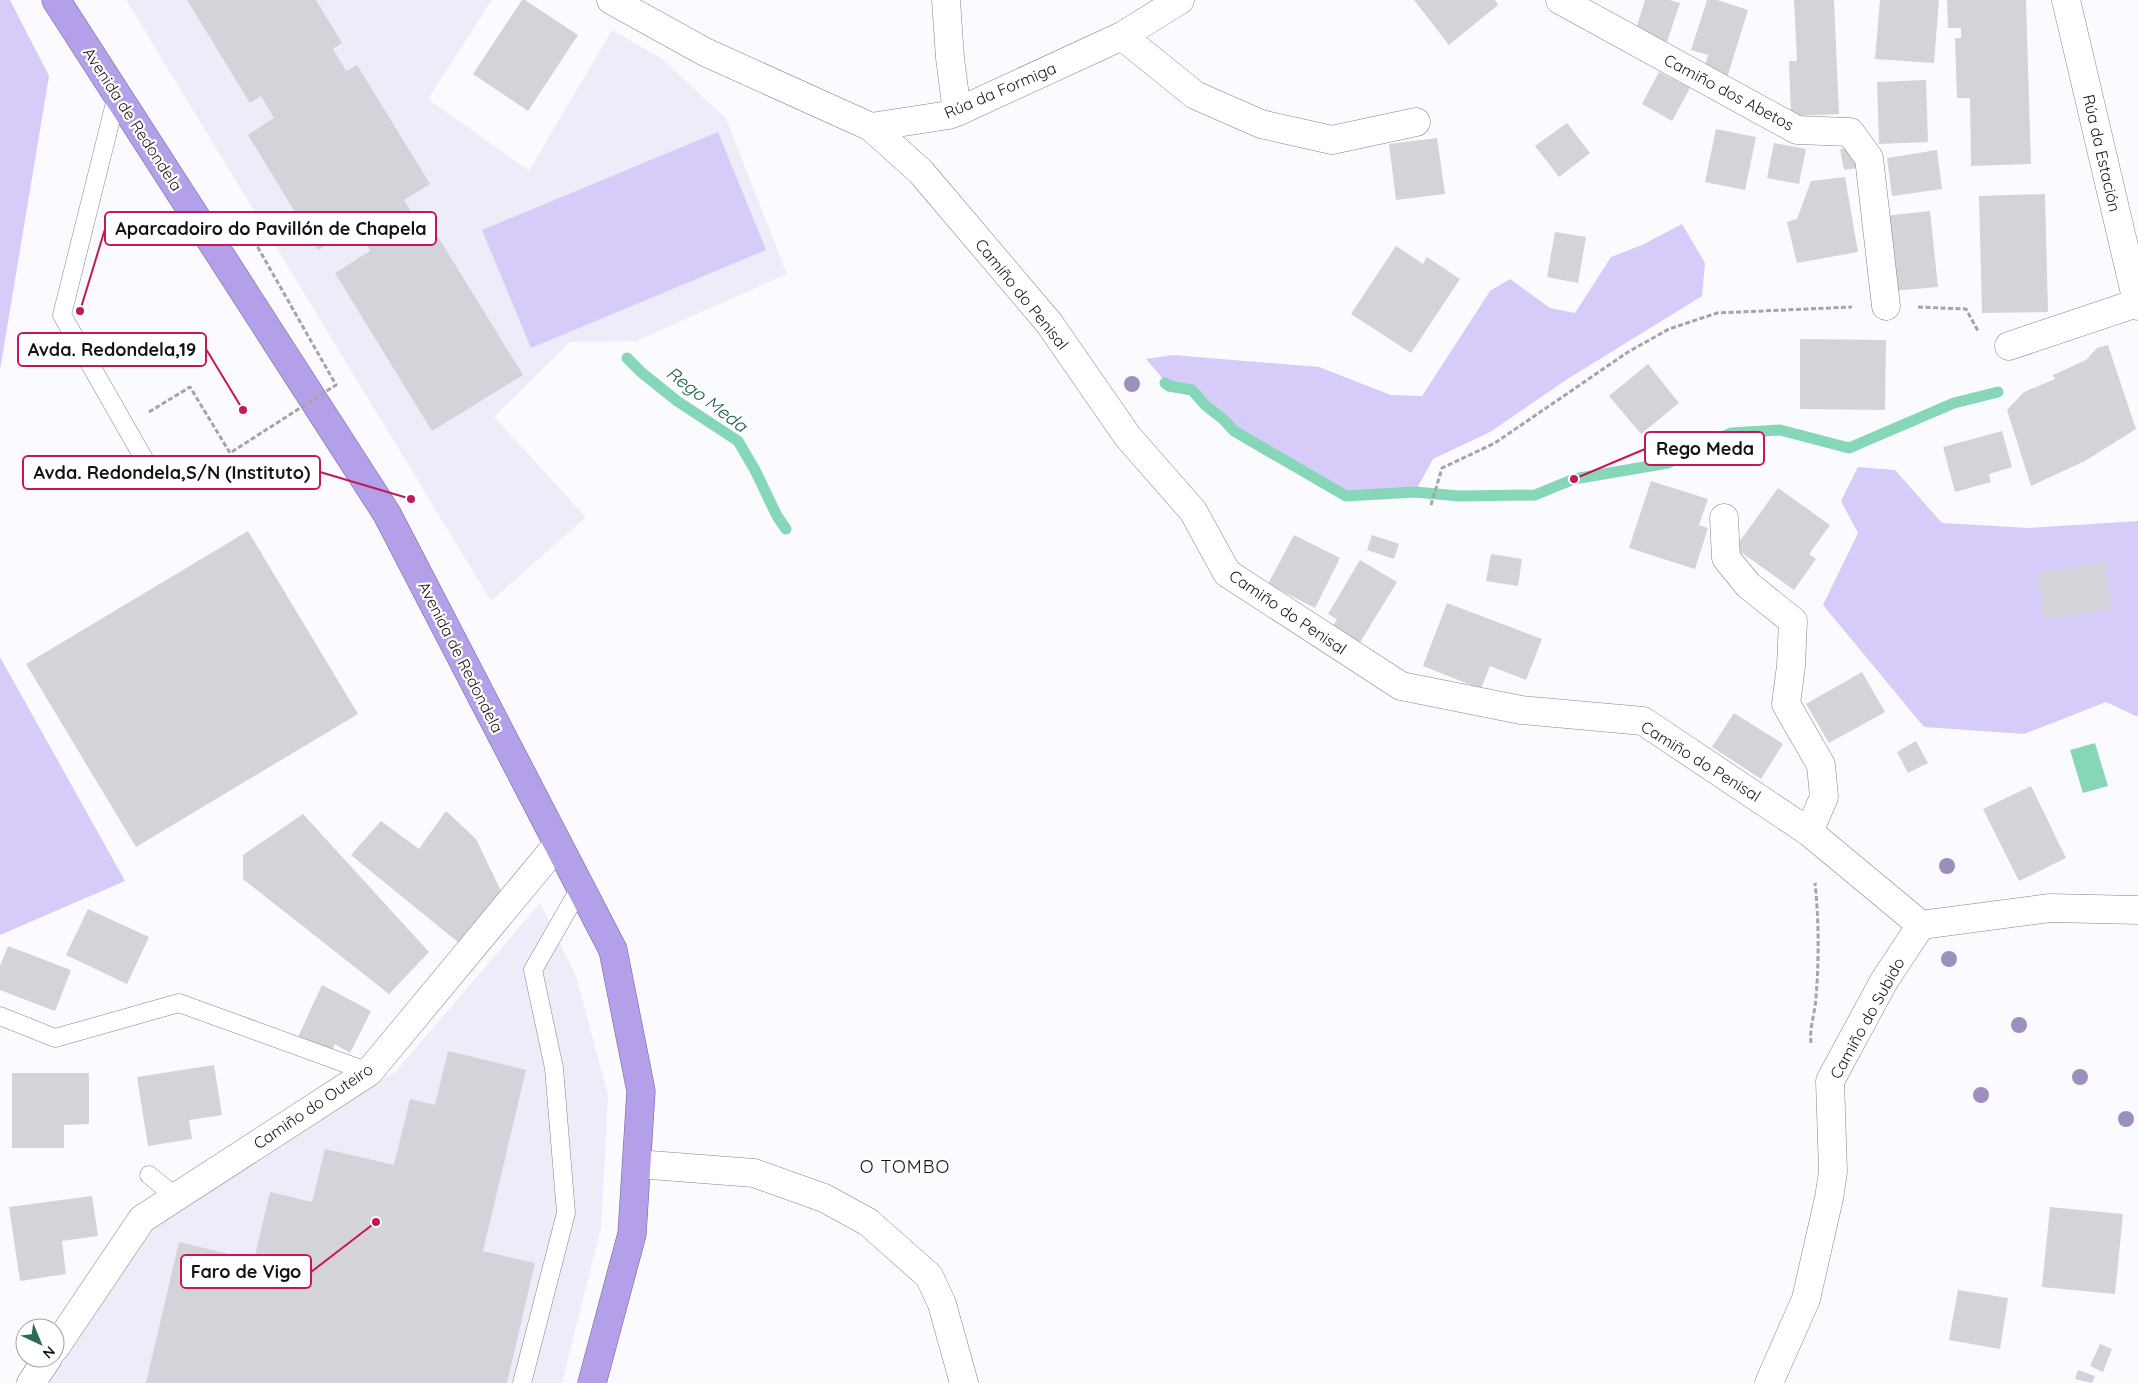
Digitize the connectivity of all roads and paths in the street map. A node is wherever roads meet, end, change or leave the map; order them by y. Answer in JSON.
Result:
{"nodes":[{"id":1,"x":56,"y":0,"type":"edge"},
{"id":2,"x":611,"y":0,"type":"edge"},
{"id":3,"x":946,"y":0,"type":"edge"},
{"id":4,"x":1180,"y":0,"type":"edge"},
{"id":5,"x":1560,"y":0,"type":"edge"},
{"id":6,"x":2066,"y":0,"type":"edge"},
{"id":7,"x":1122,"y":36,"type":"junction"},
{"id":8,"x":117,"y":95,"type":"junction"},
{"id":9,"x":957,"y":112,"type":"junction"},
{"id":10,"x":1416,"y":122,"type":"dead end"},
{"id":11,"x":871,"y":127,"type":"junction"},
{"id":12,"x":240,"y":216,"type":"dead end"},
{"id":13,"x":2138,"y":304,"type":"edge"},
{"id":14,"x":1886,"y":306,"type":"junction"},
{"id":15,"x":2009,"y":346,"type":"joint"},
{"id":16,"x":149,"y":412,"type":"dead end"},
{"id":17,"x":148,"y":466,"type":"dead end"},
{"id":18,"x":1431,"y":505,"type":"dead end"},
{"id":19,"x":1724,"y":518,"type":"dead end"},
{"id":20,"x":1809,"y":832,"type":"junction"},
{"id":21,"x":558,"y":844,"type":"junction"},
{"id":22,"x":1814,"y":880,"type":"dead end"},
{"id":23,"x":580,"y":888,"type":"junction"},
{"id":24,"x":2138,"y":910,"type":"edge"},
{"id":25,"x":1921,"y":925,"type":"junction"},
{"id":26,"x":0,"y":1016,"type":"edge"},
{"id":27,"x":1810,"y":1035,"type":"dead end"},
{"id":28,"x":369,"y":1072,"type":"junction"},
{"id":29,"x":636,"y":1164,"type":"junction"},
{"id":30,"x":149,"y":1175,"type":"dead end"},
{"id":31,"x":176,"y":1197,"type":"junction"},
{"id":32,"x":65,"y":1333,"type":"edge"},
{"id":33,"x":41,"y":1368,"type":"edge"},
{"id":34,"x":31,"y":1383,"type":"edge"},
{"id":35,"x":522,"y":1383,"type":"edge"},
{"id":36,"x":592,"y":1383,"type":"edge"},
{"id":37,"x":964,"y":1383,"type":"edge"},
{"id":38,"x":1769,"y":1383,"type":"edge"}],
"edges":[{"from":1,"to":8,"type":"highway","name":"Avenida de Redondela"},
{"from":2,"to":11,"type":"street","name":"Camiño do Penisal"},
{"from":3,"to":9,"type":"street"},
{"from":4,"to":7,"type":"street","name":"Rúa da Formiga"},
{"from":5,"to":14,"type":"street","name":"Camiño dos Abetos"},
{"from":6,"to":13,"type":"street","name":"Rúa da Estación"},
{"from":7,"to":9,"type":"street","name":"Rúa da Formiga"},
{"from":7,"to":10,"type":"street"},
{"from":8,"to":17,"type":"lane"},
{"from":8,"to":21,"type":"highway","name":"Avenida de Redondela"},
{"from":9,"to":11,"type":"street","name":"Rúa da Formiga"},
{"from":11,"to":20,"type":"street","name":"Camiño do Penisal"},
{"from":12,"to":16,"type":"path","bridge":true},
{"from":13,"to":15,"type":"street"},
{"from":14,"to":15,"type":"path"},
{"from":14,"to":18,"type":"path"},
{"from":19,"to":20,"type":"street"},
{"from":20,"to":25,"type":"street","name":"Camiño do Penisal"},
{"from":21,"to":23,"type":"highway","name":"Avenida de Redondela"},
{"from":21,"to":28,"type":"street","name":"Camiño do Outeiro"},
{"from":22,"to":27,"type":"path"},
{"from":23,"to":29,"type":"highway","name":"Avenida de Redondela"},
{"from":23,"to":35,"type":"lane"},
{"from":24,"to":25,"type":"street"},
{"from":25,"to":38,"type":"street","name":"Camiño do Subido"},
{"from":26,"to":28,"type":"lane"},
{"from":28,"to":31,"type":"street","name":"Camiño do Outeiro"},
{"from":29,"to":36,"type":"highway","name":"Avenida de Redondela"},
{"from":29,"to":37,"type":"street"},
{"from":30,"to":31,"type":"lane"},
{"from":31,"to":32,"type":"street","name":"Camiño do Outeiro"},
{"from":33,"to":34,"type":"street"}]}
